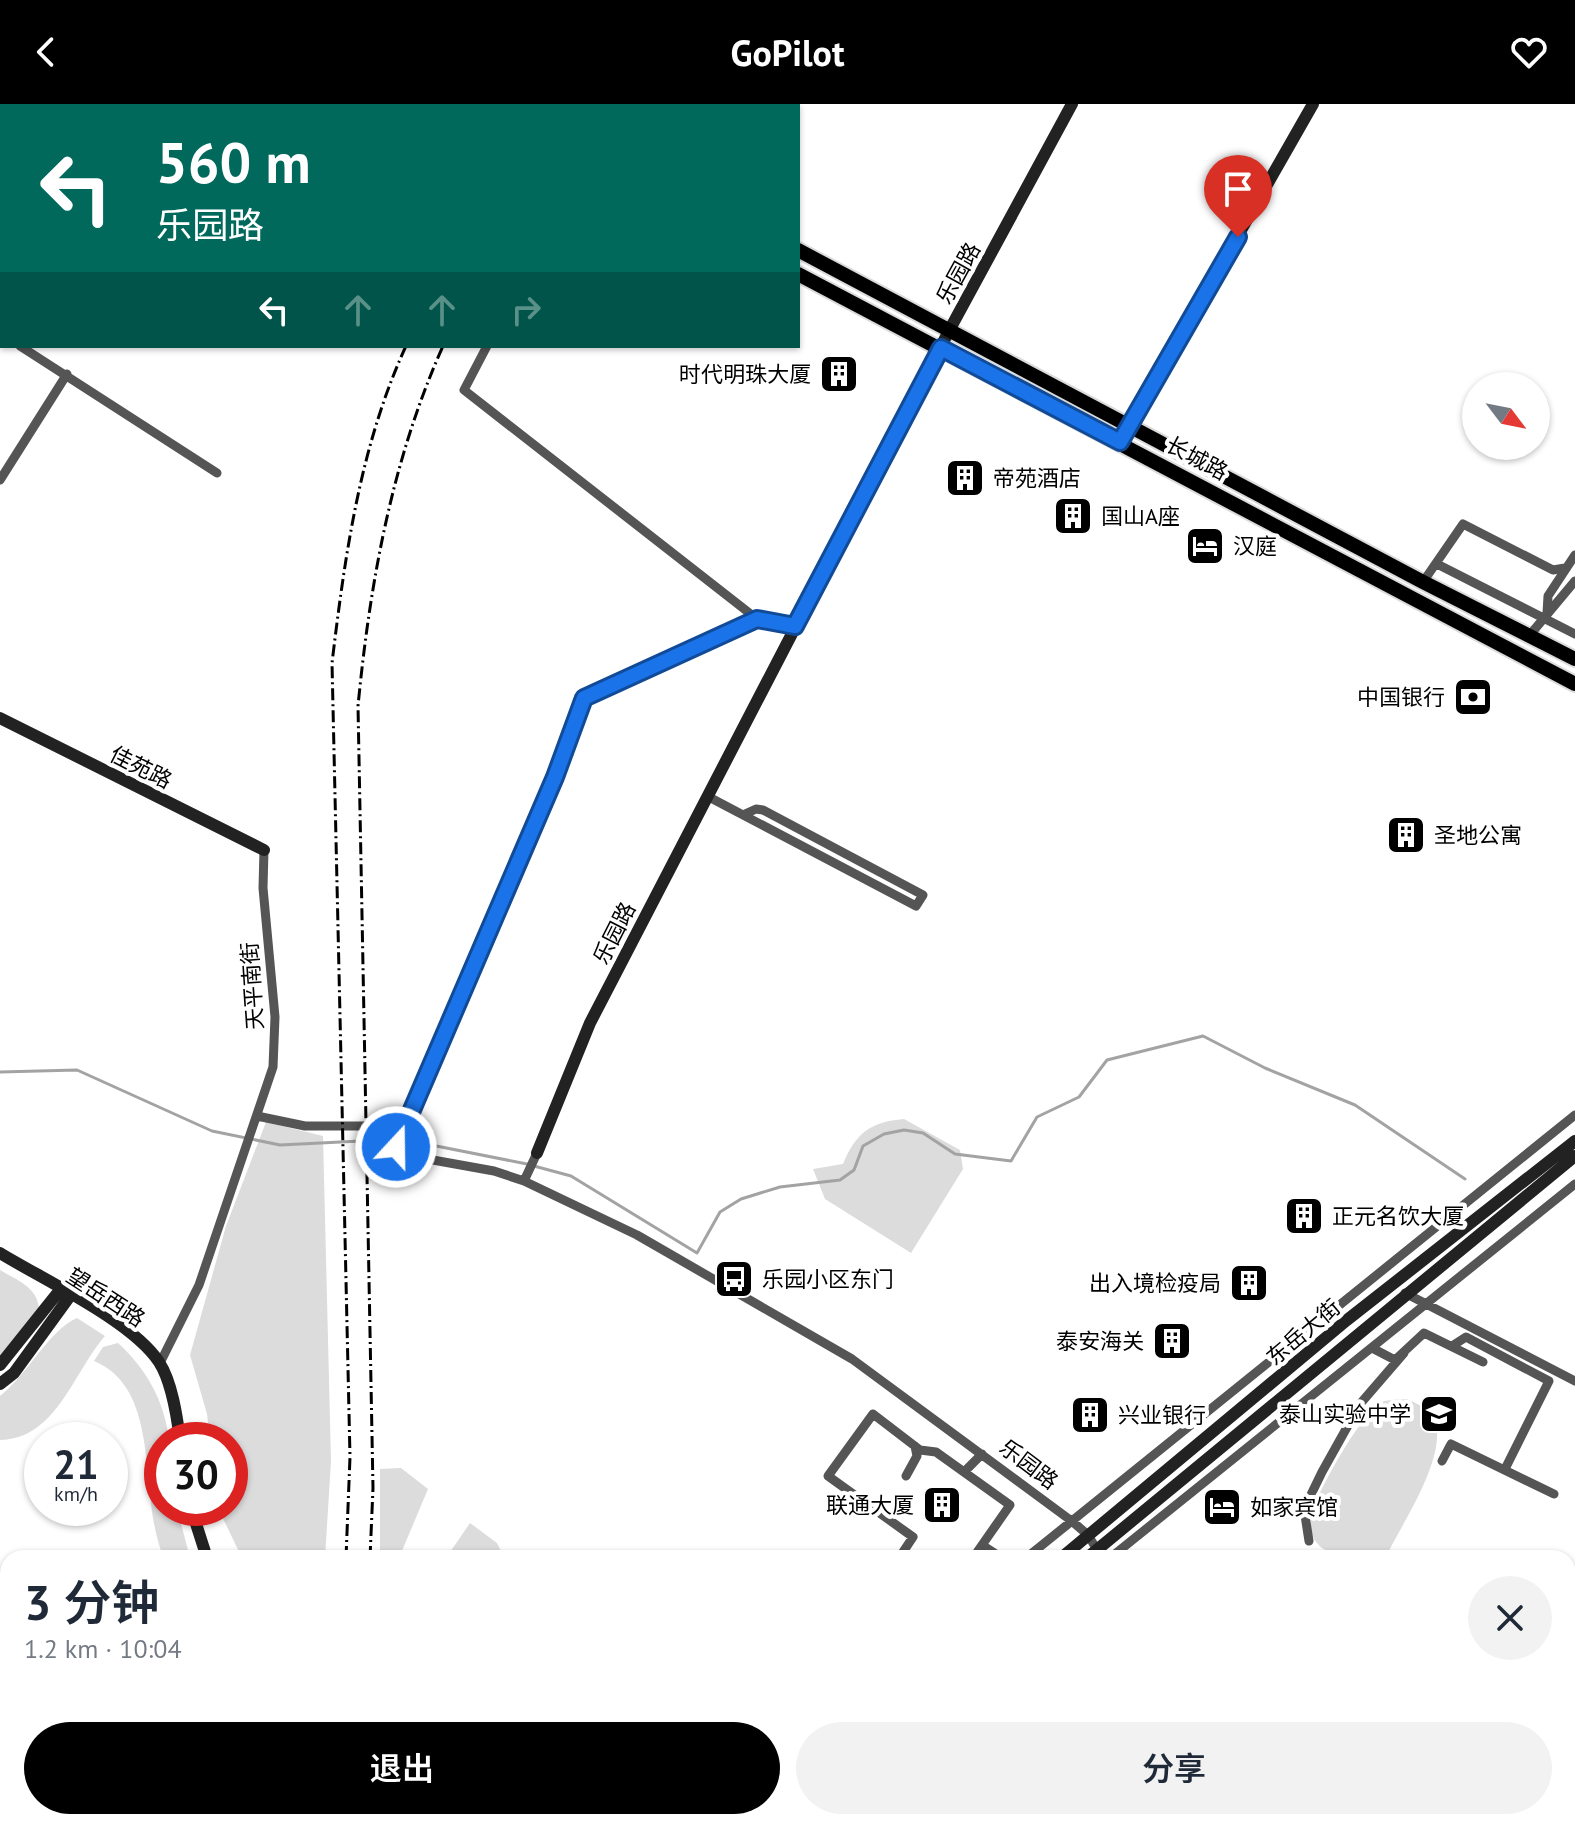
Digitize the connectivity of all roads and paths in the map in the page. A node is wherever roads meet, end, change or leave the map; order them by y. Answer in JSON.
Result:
{"nodes":[{"id":1,"x":1072,"y":104,"type":"edge"},
{"id":2,"x":1313,"y":104,"type":"edge"},
{"id":3,"x":800,"y":251,"type":"edge"},
{"id":4,"x":800,"y":275,"type":"edge"},
{"id":5,"x":950,"y":329,"type":"junction"},
{"id":6,"x":23,"y":348,"type":"edge"},
{"id":7,"x":486,"y":348,"type":"edge"},
{"id":8,"x":941,"y":348,"type":"junction"},
{"id":9,"x":67,"y":374,"type":"junction"},
{"id":10,"x":1129,"y":427,"type":"junction"},
{"id":11,"x":1120,"y":442,"type":"junction"},
{"id":12,"x":217,"y":473,"type":"dead end"},
{"id":13,"x":0,"y":480,"type":"edge"},
{"id":14,"x":1575,"y":555,"type":"edge"},
{"id":15,"x":1437,"y":564,"type":"junction"},
{"id":16,"x":1565,"y":568,"type":"junction"},
{"id":17,"x":1575,"y":581,"type":"edge"},
{"id":18,"x":1423,"y":582,"type":"junction"},
{"id":19,"x":1545,"y":616,"type":"junction"},
{"id":20,"x":757,"y":619,"type":"junction"},
{"id":21,"x":795,"y":626,"type":"junction"},
{"id":22,"x":1575,"y":634,"type":"edge"},
{"id":23,"x":1529,"y":636,"type":"junction"},
{"id":24,"x":1575,"y":659,"type":"edge"},
{"id":25,"x":1575,"y":684,"type":"edge"},
{"id":26,"x":0,"y":718,"type":"edge"},
{"id":27,"x":707,"y":796,"type":"junction"},
{"id":28,"x":745,"y":814,"type":"junction"},
{"id":29,"x":264,"y":850,"type":"joint"},
{"id":30,"x":1575,"y":1115,"type":"edge"},
{"id":31,"x":257,"y":1116,"type":"junction"},
{"id":32,"x":402,"y":1130,"type":"junction"},
{"id":33,"x":1575,"y":1141,"type":"edge"},
{"id":34,"x":537,"y":1153,"type":"joint"},
{"id":35,"x":1575,"y":1156,"type":"edge"},
{"id":36,"x":526,"y":1178,"type":"junction"},
{"id":37,"x":1575,"y":1184,"type":"edge"},
{"id":38,"x":0,"y":1253,"type":"edge"},
{"id":39,"x":65,"y":1293,"type":"junction"},
{"id":40,"x":1405,"y":1293,"type":"junction"},
{"id":41,"x":1428,"y":1302,"type":"junction"},
{"id":42,"x":1452,"y":1346,"type":"junction"},
{"id":43,"x":1372,"y":1348,"type":"junction"},
{"id":44,"x":1404,"y":1353,"type":"junction"},
{"id":45,"x":1395,"y":1360,"type":"junction"},
{"id":46,"x":1483,"y":1362,"type":"dead end"},
{"id":47,"x":160,"y":1363,"type":"junction"},
{"id":48,"x":0,"y":1365,"type":"edge"},
{"id":49,"x":1387,"y":1370,"type":"junction"},
{"id":50,"x":1575,"y":1381,"type":"edge"},
{"id":51,"x":0,"y":1384,"type":"edge"},
{"id":52,"x":178,"y":1422,"type":"edge"},
{"id":53,"x":915,"y":1446,"type":"junction"},
{"id":54,"x":982,"y":1454,"type":"junction"},
{"id":55,"x":1442,"y":1461,"type":"dead end"},
{"id":56,"x":1505,"y":1469,"type":"junction"},
{"id":57,"x":964,"y":1472,"type":"junction"},
{"id":58,"x":906,"y":1476,"type":"dead end"},
{"id":59,"x":1554,"y":1494,"type":"dead end"},
{"id":60,"x":1073,"y":1522,"type":"junction"},
{"id":61,"x":197,"y":1526,"type":"edge"},
{"id":62,"x":1088,"y":1535,"type":"junction"},
{"id":63,"x":1309,"y":1541,"type":"dead end"},
{"id":64,"x":982,"y":1545,"type":"junction"},
{"id":65,"x":204,"y":1550,"type":"edge"},
{"id":66,"x":904,"y":1550,"type":"edge"},
{"id":67,"x":979,"y":1550,"type":"edge"},
{"id":68,"x":990,"y":1550,"type":"edge"},
{"id":69,"x":1036,"y":1550,"type":"edge"},
{"id":70,"x":1070,"y":1550,"type":"edge"},
{"id":71,"x":1098,"y":1550,"type":"edge"},
{"id":72,"x":1104,"y":1550,"type":"edge"},
{"id":73,"x":1120,"y":1550,"type":"edge"}],
"edges":[{"from":1,"to":5,"type":"street","name":"乐园路"},
{"from":2,"to":10,"type":"street"},
{"from":3,"to":5,"type":"main road","name":"长城路"},
{"from":4,"to":8,"type":"main road","name":"长城路"},
{"from":5,"to":8,"type":"street","name":"乐园路"},
{"from":5,"to":10,"type":"main road","name":"长城路"},
{"from":6,"to":9,"type":"street"},
{"from":7,"to":20,"type":"street"},
{"from":8,"to":11,"type":"main road","name":"长城路"},
{"from":8,"to":21,"type":"street","name":"乐园路"},
{"from":9,"to":12,"type":"street"},
{"from":9,"to":13,"type":"street"},
{"from":10,"to":11,"type":"street"},
{"from":10,"to":18,"type":"main road","name":"长城路"},
{"from":11,"to":25,"type":"main road","name":"长城路"},
{"from":14,"to":16,"type":"street"},
{"from":15,"to":16,"type":"street"},
{"from":15,"to":18,"type":"street"},
{"from":15,"to":19,"type":"street"},
{"from":16,"to":19,"type":"street"},
{"from":17,"to":19,"type":"street"},
{"from":18,"to":23,"type":"main road","name":"长城路"},
{"from":19,"to":22,"type":"street"},
{"from":19,"to":23,"type":"street"},
{"from":20,"to":21,"type":"street"},
{"from":20,"to":32,"type":"street"},
{"from":21,"to":27,"type":"street","name":"乐园路"},
{"from":23,"to":24,"type":"main road","name":"长城路"},
{"from":26,"to":29,"type":"street","name":"佳苑路"},
{"from":27,"to":28,"type":"street"},
{"from":27,"to":34,"type":"street","name":"乐园路"},
{"from":28,"to":28,"type":"street"},
{"from":29,"to":31,"type":"street","name":"天平南街"},
{"from":30,"to":60,"type":"street"},
{"from":31,"to":32,"type":"street"},
{"from":31,"to":47,"type":"street","name":"天平南街"},
{"from":32,"to":36,"type":"street"},
{"from":33,"to":62,"type":"street","name":"东岳大街"},
{"from":34,"to":36,"type":"street","name":"乐园路"},
{"from":35,"to":40,"type":"street","name":"东岳大街"},
{"from":36,"to":54,"type":"street","name":"乐园路"},
{"from":37,"to":41,"type":"street"},
{"from":38,"to":39,"type":"street","name":"望岳西路"},
{"from":39,"to":47,"type":"street","name":"望岳西路"},
{"from":39,"to":48,"type":"street"},
{"from":39,"to":51,"type":"street"},
{"from":40,"to":41,"type":"street"},
{"from":40,"to":72,"type":"street","name":"东岳大街"},
{"from":41,"to":43,"type":"street"},
{"from":41,"to":50,"type":"street"},
{"from":42,"to":44,"type":"street"},
{"from":42,"to":46,"type":"street"},
{"from":42,"to":56,"type":"street"},
{"from":43,"to":45,"type":"street"},
{"from":43,"to":73,"type":"street"},
{"from":44,"to":45,"type":"street"},
{"from":44,"to":49,"type":"street"},
{"from":45,"to":49,"type":"street"},
{"from":47,"to":52,"type":"street","name":"望岳西路"},
{"from":49,"to":63,"type":"street"},
{"from":53,"to":57,"type":"street"},
{"from":53,"to":58,"type":"street"},
{"from":53,"to":66,"type":"street"},
{"from":54,"to":57,"type":"street"},
{"from":54,"to":60,"type":"street","name":"乐园路"},
{"from":55,"to":56,"type":"street"},
{"from":56,"to":59,"type":"street"},
{"from":57,"to":64,"type":"street"},
{"from":60,"to":62,"type":"street","name":"乐园路"},
{"from":60,"to":69,"type":"street"},
{"from":61,"to":65,"type":"street"},
{"from":62,"to":70,"type":"street","name":"东岳大街"},
{"from":62,"to":71,"type":"street","name":"乐园路"},
{"from":64,"to":67,"type":"street"},
{"from":64,"to":68,"type":"street"}]}
